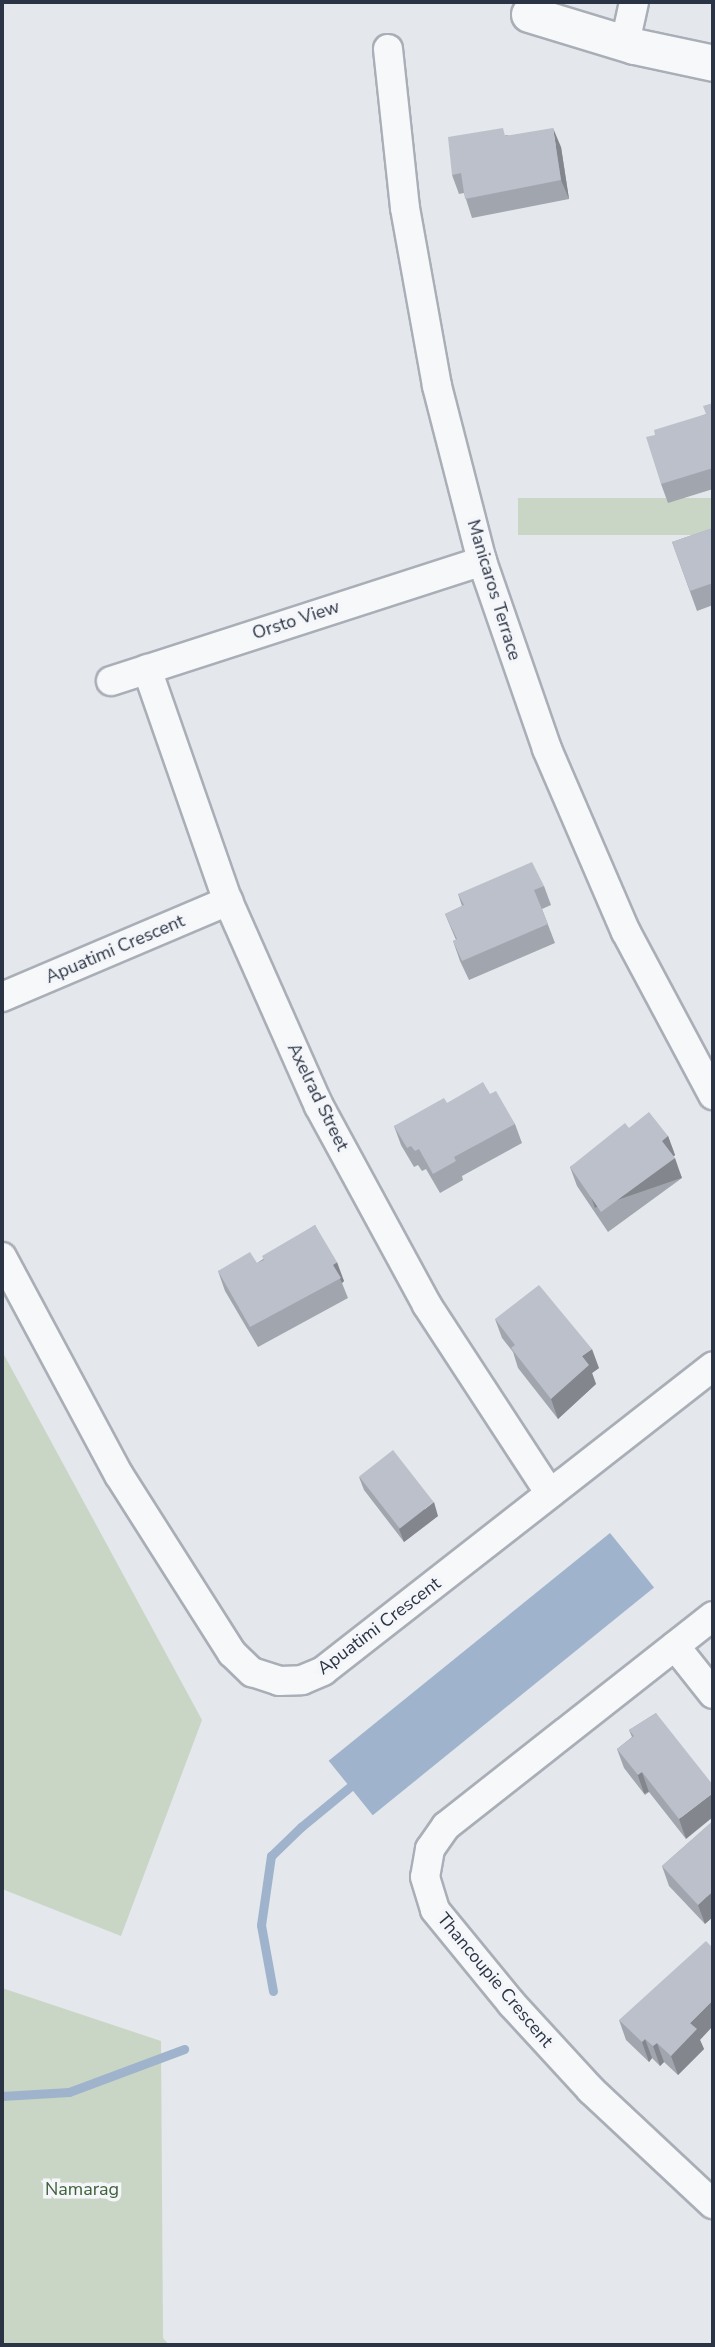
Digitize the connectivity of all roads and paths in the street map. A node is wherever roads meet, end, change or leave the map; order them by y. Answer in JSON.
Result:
{"nodes":[{"id":1,"x":634,"y":2,"type":"edge"},
{"id":2,"x":528,"y":14,"type":"dead end"},
{"id":3,"x":625,"y":43,"type":"junction"},
{"id":4,"x":388,"y":49,"type":"dead end"},
{"id":5,"x":713,"y":63,"type":"edge"},
{"id":6,"x":482,"y":561,"type":"junction"},
{"id":7,"x":147,"y":669,"type":"junction"},
{"id":8,"x":111,"y":681,"type":"dead end"},
{"id":9,"x":228,"y":901,"type":"junction"},
{"id":10,"x":2,"y":997,"type":"edge"},
{"id":11,"x":713,"y":1096,"type":"edge"},
{"id":12,"x":2,"y":1256,"type":"edge"},
{"id":13,"x":713,"y":1366,"type":"edge"},
{"id":14,"x":550,"y":1494,"type":"junction"},
{"id":15,"x":713,"y":1616,"type":"edge"},
{"id":16,"x":676,"y":1646,"type":"junction"},
{"id":17,"x":713,"y":1694,"type":"edge"},
{"id":18,"x":713,"y":2204,"type":"edge"}],
"edges":[{"from":1,"to":3,"type":"street"},
{"from":2,"to":3,"type":"street"},
{"from":3,"to":5,"type":"street"},
{"from":4,"to":6,"type":"street","name":"Manicaros Terrace"},
{"from":6,"to":7,"type":"street","name":"Orsto View"},
{"from":6,"to":11,"type":"street","name":"Manicaros Terrace"},
{"from":7,"to":8,"type":"street","name":"Orsto View"},
{"from":7,"to":9,"type":"street","name":"Axelrad Street"},
{"from":9,"to":10,"type":"street","name":"Apuatimi Crescent"},
{"from":9,"to":14,"type":"street","name":"Axelrad Street"},
{"from":12,"to":14,"type":"street","name":"Apuatimi Crescent"},
{"from":13,"to":14,"type":"street","name":"Apuatimi Crescent"},
{"from":15,"to":16,"type":"street","name":"Thancoupie Crescent"},
{"from":16,"to":17,"type":"street"},
{"from":16,"to":18,"type":"street","name":"Thancoupie Crescent"}]}
